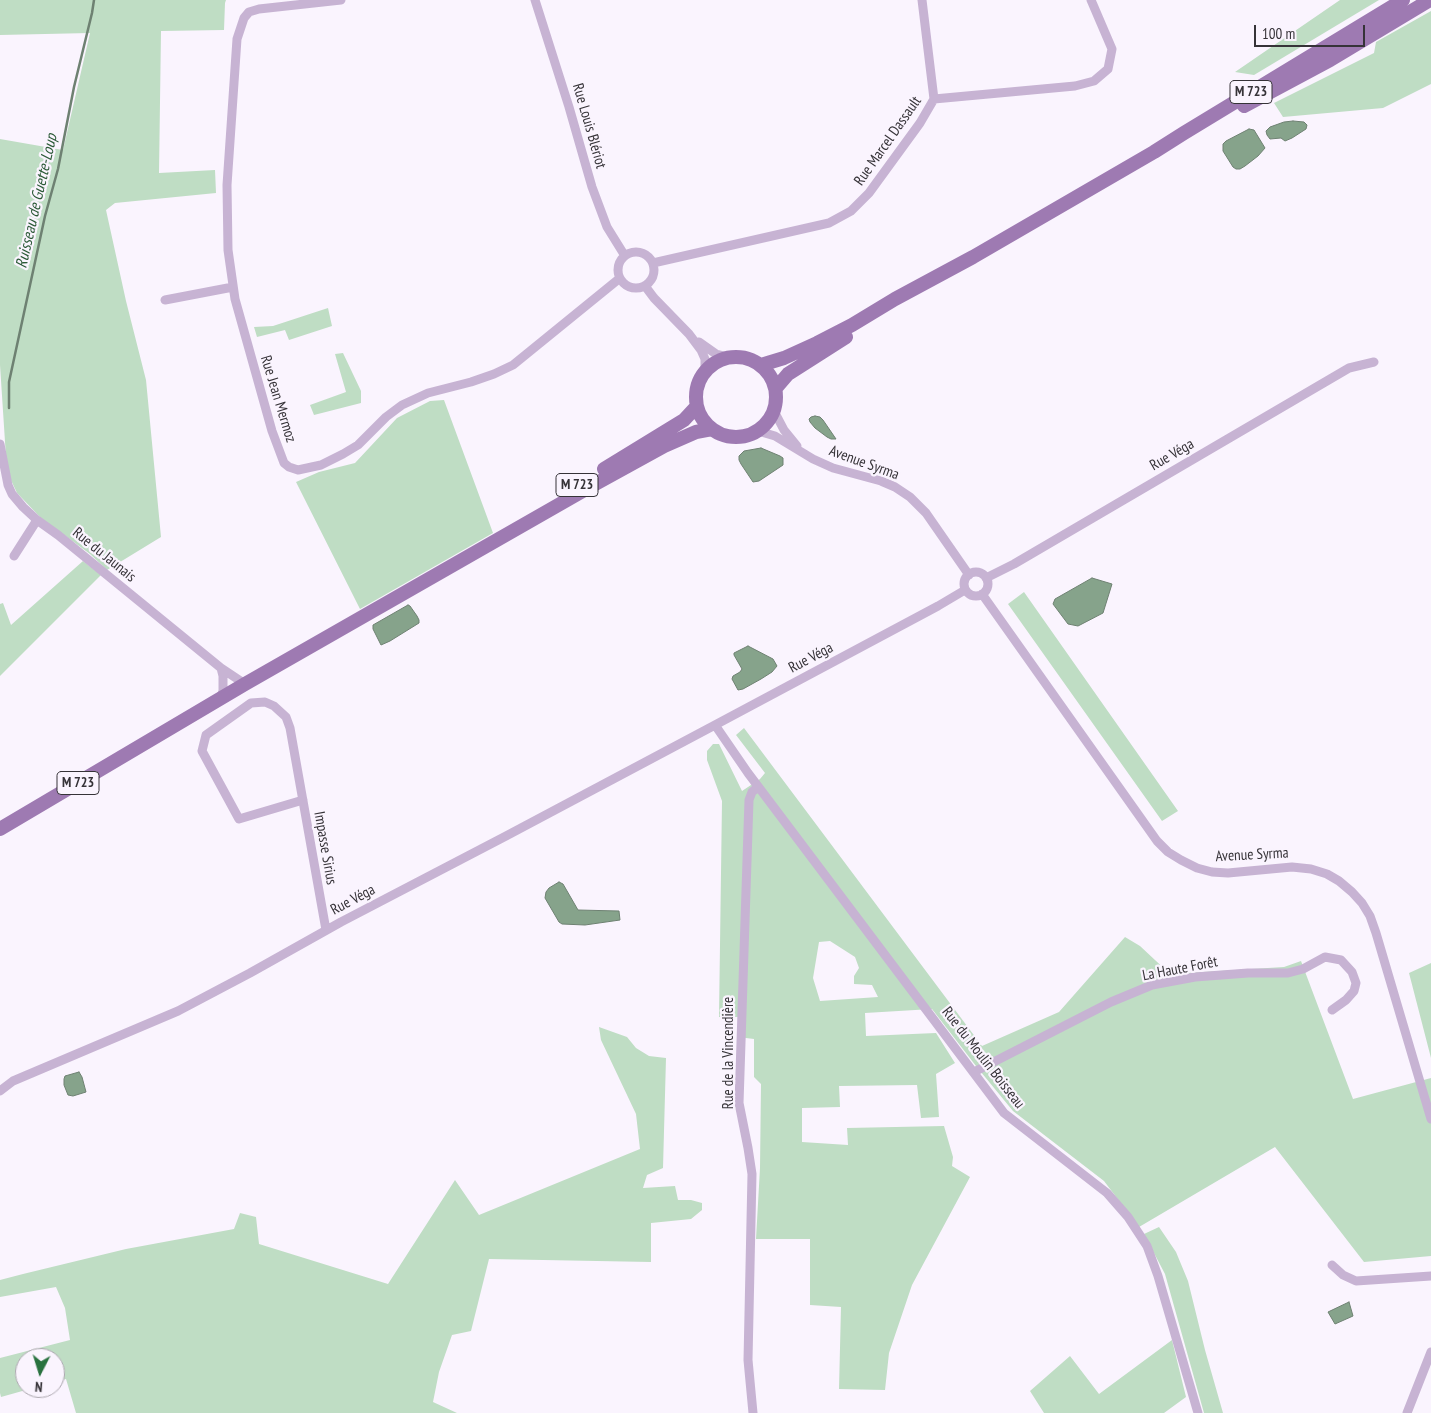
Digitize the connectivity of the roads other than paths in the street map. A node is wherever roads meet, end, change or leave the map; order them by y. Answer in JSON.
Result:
{"nodes":[{"id":1,"x":341,"y":0,"type":"edge"},
{"id":2,"x":536,"y":0,"type":"edge"},
{"id":3,"x":922,"y":0,"type":"edge"},
{"id":4,"x":1091,"y":0,"type":"edge"},
{"id":5,"x":1403,"y":0,"type":"edge"},
{"id":6,"x":1430,"y":0,"type":"edge"},
{"id":7,"x":934,"y":99,"type":"junction"},
{"id":8,"x":1154,"y":152,"type":"junction"},
{"id":9,"x":625,"y":256,"type":"junction"},
{"id":10,"x":973,"y":257,"type":"junction"},
{"id":11,"x":652,"y":263,"type":"junction"},
{"id":12,"x":620,"y":278,"type":"junction"},
{"id":13,"x":645,"y":286,"type":"junction"},
{"id":14,"x":233,"y":287,"type":"junction"},
{"id":15,"x":165,"y":300,"type":"dead end"},
{"id":16,"x":689,"y":334,"type":"junction"},
{"id":17,"x":728,"y":357,"type":"junction"},
{"id":18,"x":1374,"y":362,"type":"dead end"},
{"id":19,"x":761,"y":365,"type":"junction"},
{"id":20,"x":704,"y":372,"type":"junction"},
{"id":21,"x":776,"y":388,"type":"junction"},
{"id":22,"x":697,"y":406,"type":"junction"},
{"id":23,"x":774,"y":411,"type":"junction"},
{"id":24,"x":712,"y":429,"type":"junction"},
{"id":25,"x":758,"y":431,"type":"junction"},
{"id":26,"x":0,"y":444,"type":"edge"},
{"id":27,"x":802,"y":452,"type":"junction"},
{"id":28,"x":37,"y":520,"type":"junction"},
{"id":29,"x":14,"y":556,"type":"dead end"},
{"id":30,"x":456,"y":563,"type":"junction"},
{"id":31,"x":969,"y":574,"type":"junction"},
{"id":32,"x":986,"y":578,"type":"junction"},
{"id":33,"x":965,"y":590,"type":"junction"},
{"id":34,"x":982,"y":594,"type":"junction"},
{"id":35,"x":221,"y":668,"type":"junction"},
{"id":36,"x":245,"y":684,"type":"junction"},
{"id":37,"x":220,"y":700,"type":"junction"},
{"id":38,"x":718,"y":724,"type":"junction"},
{"id":39,"x":758,"y":786,"type":"junction"},
{"id":40,"x":303,"y":800,"type":"junction"},
{"id":41,"x":0,"y":829,"type":"edge"},
{"id":42,"x":326,"y":930,"type":"junction"},
{"id":43,"x":1332,"y":1010,"type":"dead end"},
{"id":44,"x":974,"y":1072,"type":"junction"},
{"id":45,"x":0,"y":1091,"type":"edge"},
{"id":46,"x":1431,"y":1119,"type":"edge"},
{"id":47,"x":1332,"y":1265,"type":"dead end"},
{"id":48,"x":1431,"y":1276,"type":"edge"},
{"id":49,"x":1431,"y":1352,"type":"edge"},
{"id":50,"x":752,"y":1413,"type":"edge"},
{"id":51,"x":1198,"y":1413,"type":"edge"},
{"id":52,"x":1407,"y":1413,"type":"edge"}],
"edges":[{"from":1,"to":14,"type":"street","name":"Rue Jean Mermoz"},
{"from":2,"to":9,"type":"street","name":"Rue Louis Blériot"},
{"from":3,"to":7,"type":"street"},
{"from":4,"to":7,"type":"street","name":"Rue Marcel Dassault"},
{"from":5,"to":8,"type":"main road","number":"M 723"},
{"from":6,"to":8,"type":"main road","number":"M 723"},
{"from":7,"to":11,"type":"street","name":"Rue Marcel Dassault"},
{"from":8,"to":10,"type":"main road","number":"M 723"},
{"from":9,"to":11,"type":"street"},
{"from":9,"to":12,"type":"street"},
{"from":10,"to":19,"type":"main road","number":"M 723"},
{"from":10,"to":21,"type":"main road","number":"M 723"},
{"from":11,"to":13,"type":"street"},
{"from":12,"to":13,"type":"street"},
{"from":12,"to":14,"type":"street","name":"Rue Jean Mermoz"},
{"from":13,"to":16,"type":"street"},
{"from":14,"to":15,"type":"street"},
{"from":16,"to":17,"type":"street"},
{"from":16,"to":20,"type":"street"},
{"from":17,"to":19,"type":"main road"},
{"from":17,"to":20,"type":"main road"},
{"from":18,"to":32,"type":"street","name":"Rue Véga"},
{"from":19,"to":21,"type":"main road"},
{"from":20,"to":22,"type":"main road"},
{"from":21,"to":23,"type":"main road"},
{"from":22,"to":24,"type":"main road"},
{"from":22,"to":30,"type":"main road","number":"M 723"},
{"from":23,"to":25,"type":"main road"},
{"from":23,"to":27,"type":"street","name":"Avenue Syrma"},
{"from":24,"to":25,"type":"main road"},
{"from":24,"to":30,"type":"main road","number":"M 723"},
{"from":25,"to":27,"type":"street","name":"Avenue Syrma"},
{"from":26,"to":28,"type":"street","name":"Rue du Jaunais"},
{"from":27,"to":31,"type":"street","name":"Avenue Syrma"},
{"from":28,"to":29,"type":"street"},
{"from":28,"to":35,"type":"street","name":"Rue du Jaunais"},
{"from":30,"to":36,"type":"main road","number":"M 723"},
{"from":31,"to":32,"type":"street"},
{"from":31,"to":33,"type":"street"},
{"from":32,"to":34,"type":"street"},
{"from":33,"to":34,"type":"street"},
{"from":33,"to":38,"type":"street","name":"Rue Véga"},
{"from":34,"to":46,"type":"street","name":"Avenue Syrma"},
{"from":35,"to":36,"type":"street","name":"Rue du Jaunais"},
{"from":35,"to":37,"type":"street"},
{"from":36,"to":37,"type":"main road","number":"M 723"},
{"from":37,"to":41,"type":"main road","number":"M 723"},
{"from":38,"to":39,"type":"street","name":"Rue du Moulin Boisseau"},
{"from":38,"to":42,"type":"street","name":"Rue Véga"},
{"from":39,"to":44,"type":"street","name":"Rue du Moulin Boisseau"},
{"from":39,"to":50,"type":"street","name":"Rue de la Vincendière"},
{"from":40,"to":40,"type":"street","name":"Impasse Sirius"},
{"from":40,"to":42,"type":"street","name":"Impasse Sirius"},
{"from":42,"to":45,"type":"street","name":"Rue Véga"},
{"from":43,"to":44,"type":"street","name":"La Haute Forêt"},
{"from":44,"to":51,"type":"street","name":"Rue du Moulin Boisseau"},
{"from":47,"to":48,"type":"street"},
{"from":49,"to":52,"type":"street"}]}
